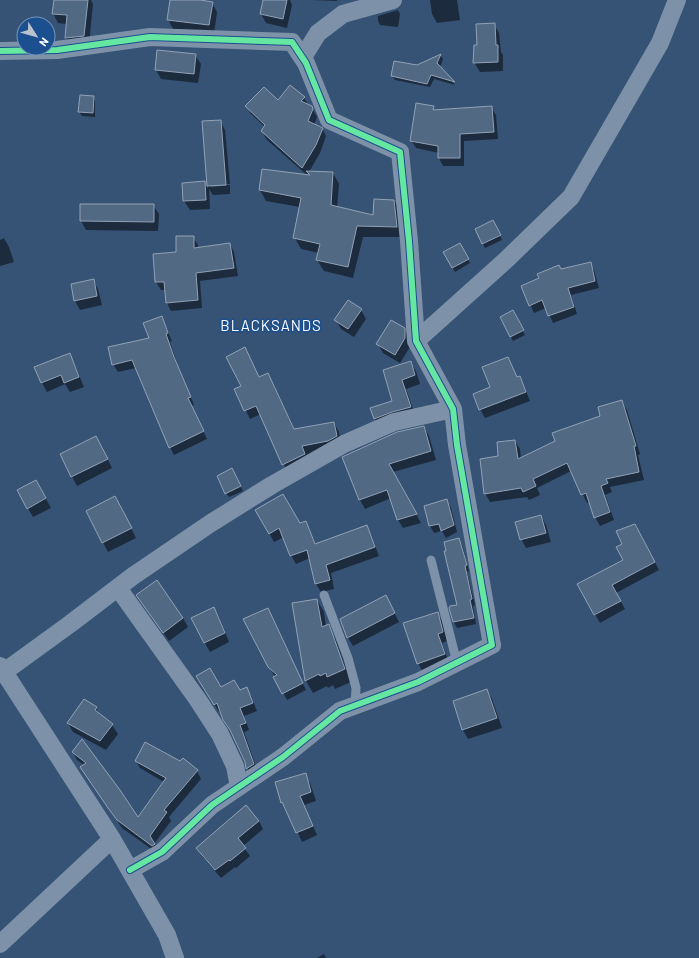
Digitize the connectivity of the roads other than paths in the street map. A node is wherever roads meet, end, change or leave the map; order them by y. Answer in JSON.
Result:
{"nodes":[{"id":1,"x":393,"y":0,"type":"edge"},
{"id":2,"x":677,"y":0,"type":"edge"},
{"id":3,"x":0,"y":51,"type":"edge"},
{"id":4,"x":303,"y":57,"type":"junction"},
{"id":5,"x":416,"y":341,"type":"junction"},
{"id":6,"x":453,"y":409,"type":"junction"},
{"id":7,"x":430,"y":560,"type":"dead end"},
{"id":8,"x":118,"y":588,"type":"junction"},
{"id":9,"x":324,"y":595,"type":"dead end"},
{"id":10,"x":457,"y":663,"type":"junction"},
{"id":11,"x":2,"y":669,"type":"edge"},
{"id":12,"x":355,"y":706,"type":"junction"},
{"id":13,"x":239,"y":787,"type":"junction"},
{"id":14,"x":112,"y":839,"type":"junction"},
{"id":15,"x":130,"y":870,"type":"junction"},
{"id":16,"x":0,"y":944,"type":"edge"},
{"id":17,"x":175,"y":958,"type":"edge"}],
"edges":[{"from":1,"to":4,"type":"street"},
{"from":2,"to":5,"type":"street"},
{"from":3,"to":4,"type":"street"},
{"from":4,"to":5,"type":"street"},
{"from":5,"to":6,"type":"street"},
{"from":6,"to":8,"type":"street"},
{"from":6,"to":10,"type":"street"},
{"from":7,"to":10,"type":"lane"},
{"from":8,"to":11,"type":"street"},
{"from":8,"to":13,"type":"street"},
{"from":9,"to":12,"type":"lane"},
{"from":10,"to":12,"type":"street"},
{"from":11,"to":14,"type":"street"},
{"from":12,"to":13,"type":"street"},
{"from":13,"to":15,"type":"street"},
{"from":14,"to":15,"type":"street"},
{"from":14,"to":16,"type":"street"},
{"from":15,"to":17,"type":"street"}]}
